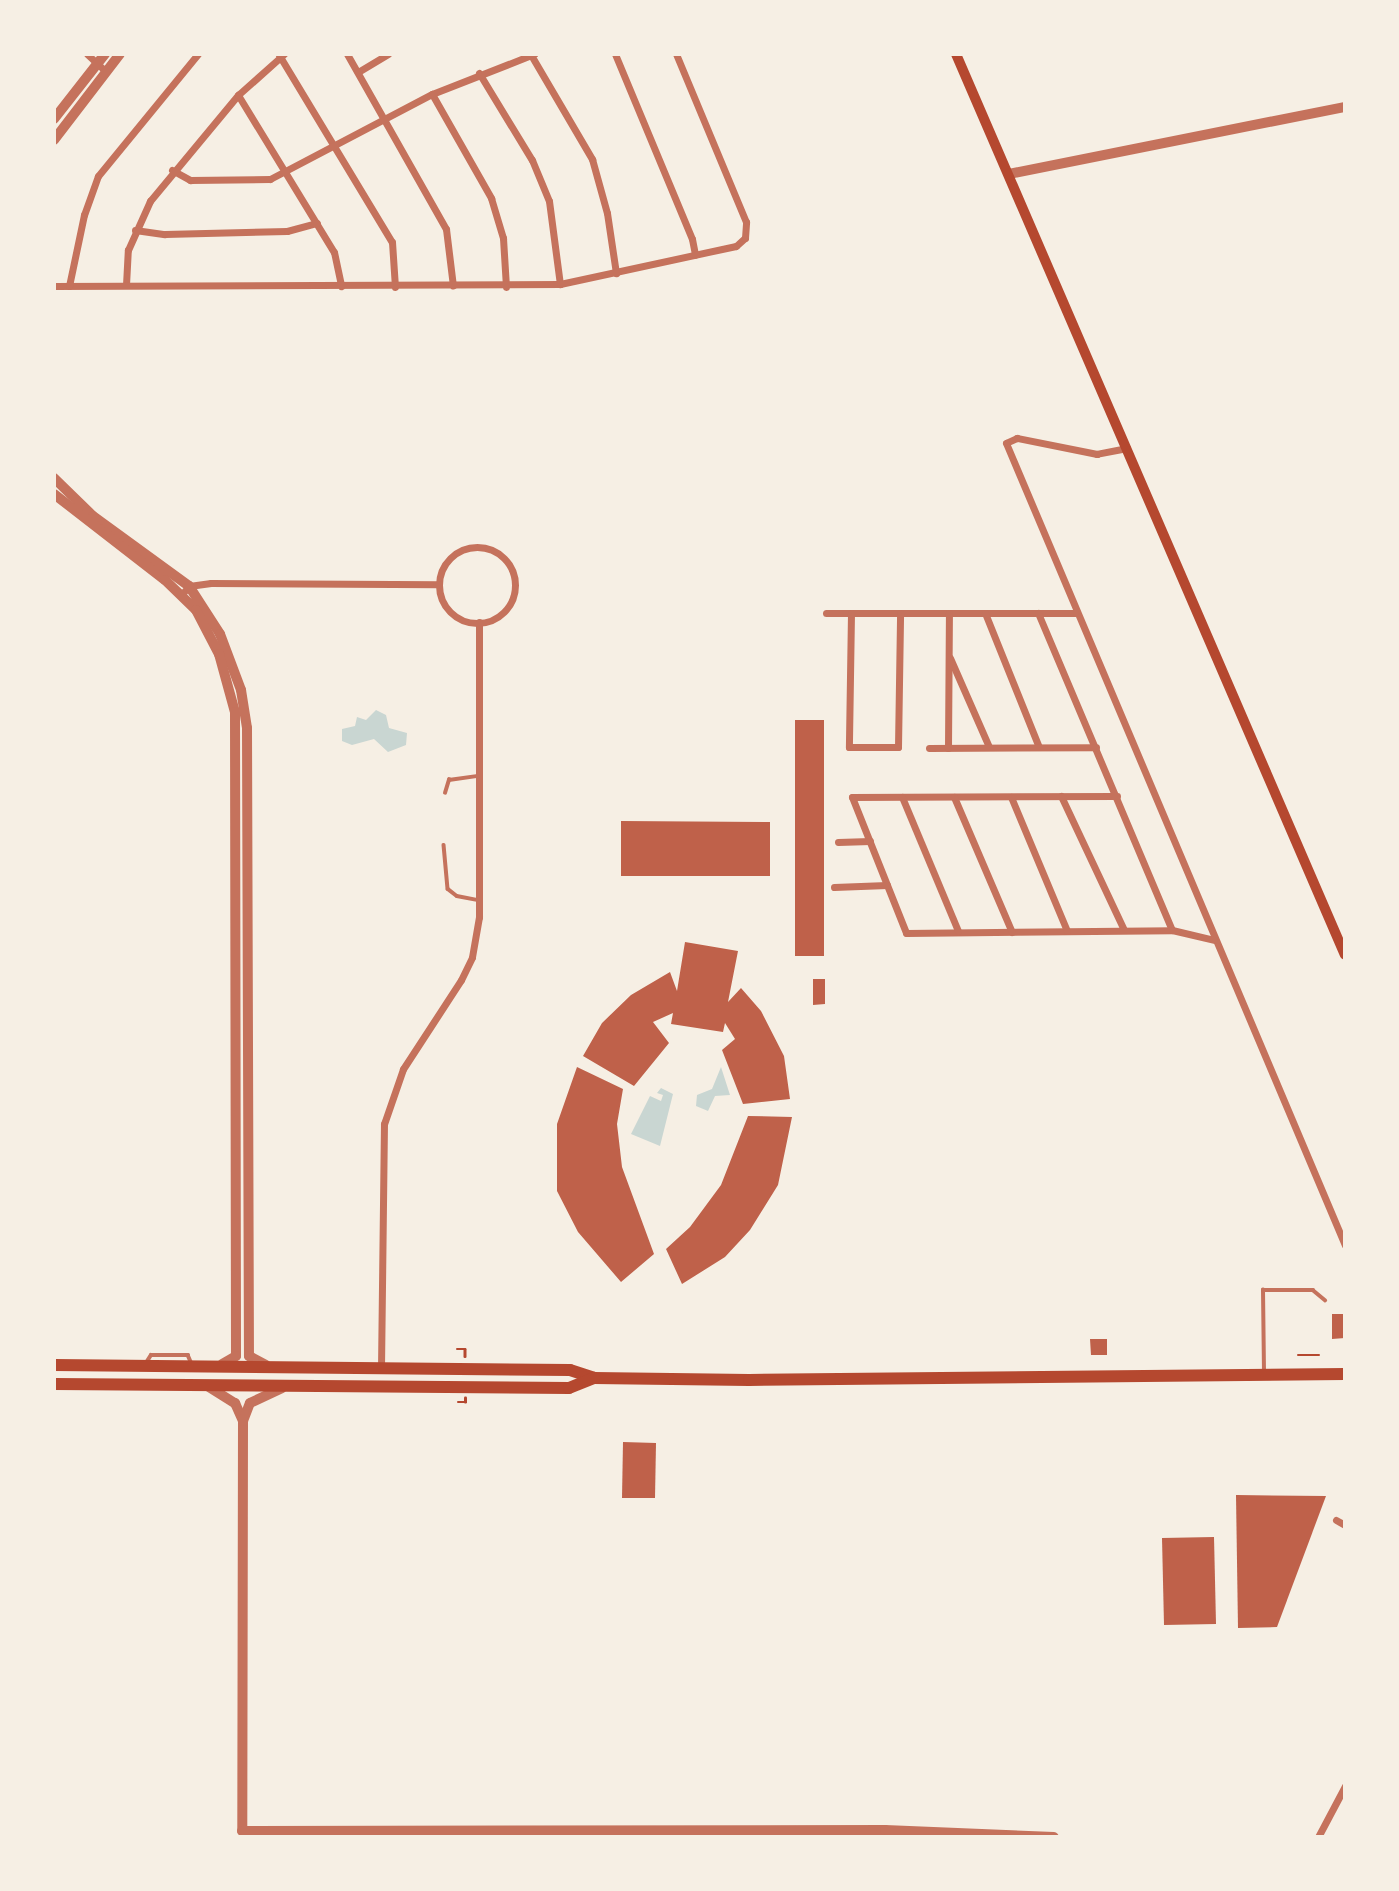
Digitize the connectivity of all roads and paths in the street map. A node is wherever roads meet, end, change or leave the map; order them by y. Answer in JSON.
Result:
{"nodes":[{"id":1,"x":87,"y":54,"type":"edge"},
{"id":2,"x":198,"y":54,"type":"edge"},
{"id":3,"x":348,"y":54,"type":"edge"},
{"id":4,"x":388,"y":54,"type":"edge"},
{"id":5,"x":615,"y":54,"type":"edge"},
{"id":6,"x":676,"y":54,"type":"edge"},
{"id":7,"x":956,"y":54,"type":"edge"},
{"id":8,"x":281,"y":55,"type":"edge"},
{"id":9,"x":533,"y":55,"type":"edge"},
{"id":10,"x":112,"y":56,"type":"edge"},
{"id":11,"x":101,"y":68,"type":"junction"},
{"id":12,"x":358,"y":72,"type":"junction"},
{"id":13,"x":479,"y":73,"type":"junction"},
{"id":14,"x":432,"y":94,"type":"junction"},
{"id":15,"x":238,"y":95,"type":"junction"},
{"id":16,"x":1345,"y":107,"type":"edge"},
{"id":17,"x":386,"y":118,"type":"junction"},
{"id":18,"x":54,"y":119,"type":"edge"},
{"id":19,"x":54,"y":140,"type":"edge"},
{"id":20,"x":334,"y":144,"type":"junction"},
{"id":21,"x":172,"y":170,"type":"junction"},
{"id":22,"x":285,"y":172,"type":"junction"},
{"id":23,"x":1009,"y":174,"type":"junction"},
{"id":24,"x":317,"y":223,"type":"junction"},
{"id":25,"x":135,"y":230,"type":"junction"},
{"id":26,"x":695,"y":255,"type":"junction"},
{"id":27,"x":616,"y":273,"type":"junction"},
{"id":28,"x":559,"y":284,"type":"junction"},
{"id":29,"x":126,"y":285,"type":"junction"},
{"id":30,"x":54,"y":286,"type":"edge"},
{"id":31,"x":69,"y":286,"type":"junction"},
{"id":32,"x":341,"y":286,"type":"junction"},
{"id":33,"x":453,"y":286,"type":"junction"},
{"id":34,"x":506,"y":286,"type":"junction"},
{"id":35,"x":395,"y":287,"type":"junction"},
{"id":36,"x":1127,"y":448,"type":"junction"},
{"id":37,"x":54,"y":478,"type":"edge"},
{"id":38,"x":54,"y":494,"type":"edge"},
{"id":39,"x":439,"y":584,"type":"junction"},
{"id":40,"x":186,"y":590,"type":"junction"},
{"id":41,"x":826,"y":613,"type":"dead end"},
{"id":42,"x":851,"y":613,"type":"junction"},
{"id":43,"x":900,"y":613,"type":"junction"},
{"id":44,"x":948,"y":613,"type":"junction"},
{"id":45,"x":985,"y":613,"type":"junction"},
{"id":46,"x":1038,"y":613,"type":"junction"},
{"id":47,"x":1075,"y":613,"type":"junction"},
{"id":48,"x":479,"y":622,"type":"junction"},
{"id":49,"x":948,"y":655,"type":"junction"},
{"id":50,"x":989,"y":747,"type":"junction"},
{"id":51,"x":1039,"y":747,"type":"junction"},
{"id":52,"x":1096,"y":747,"type":"junction"},
{"id":53,"x":929,"y":748,"type":"dead end"},
{"id":54,"x":948,"y":748,"type":"junction"},
{"id":55,"x":480,"y":776,"type":"junction"},
{"id":56,"x":445,"y":793,"type":"dead end"},
{"id":57,"x":1061,"y":796,"type":"junction"},
{"id":58,"x":1116,"y":796,"type":"junction"},
{"id":59,"x":902,"y":797,"type":"junction"},
{"id":60,"x":954,"y":797,"type":"junction"},
{"id":61,"x":1011,"y":797,"type":"junction"},
{"id":62,"x":870,"y":841,"type":"junction"},
{"id":63,"x":838,"y":842,"type":"dead end"},
{"id":64,"x":444,"y":845,"type":"dead end"},
{"id":65,"x":887,"y":885,"type":"junction"},
{"id":66,"x":834,"y":887,"type":"dead end"},
{"id":67,"x":479,"y":900,"type":"junction"},
{"id":68,"x":1124,"y":930,"type":"junction"},
{"id":69,"x":1172,"y":930,"type":"junction"},
{"id":70,"x":958,"y":931,"type":"junction"},
{"id":71,"x":1067,"y":931,"type":"junction"},
{"id":72,"x":1012,"y":932,"type":"junction"},
{"id":73,"x":1214,"y":940,"type":"junction"},
{"id":74,"x":1345,"y":955,"type":"edge"},
{"id":75,"x":1345,"y":1245,"type":"edge"},
{"id":76,"x":1325,"y":1300,"type":"dead end"},
{"id":77,"x":1298,"y":1355,"type":"dead end"},
{"id":78,"x":1319,"y":1355,"type":"dead end"},
{"id":79,"x":54,"y":1365,"type":"edge"},
{"id":80,"x":216,"y":1366,"type":"junction"},
{"id":81,"x":270,"y":1366,"type":"junction"},
{"id":82,"x":381,"y":1368,"type":"junction"},
{"id":83,"x":1345,"y":1374,"type":"edge"},
{"id":84,"x":1264,"y":1375,"type":"junction"},
{"id":85,"x":594,"y":1378,"type":"junction"},
{"id":86,"x":54,"y":1384,"type":"edge"},
{"id":87,"x":202,"y":1384,"type":"junction"},
{"id":88,"x":291,"y":1385,"type":"junction"},
{"id":89,"x":243,"y":1422,"type":"junction"},
{"id":90,"x":1336,"y":1520,"type":"dead end"},
{"id":91,"x":1345,"y":1525,"type":"edge"},
{"id":92,"x":1345,"y":1786,"type":"edge"},
{"id":93,"x":242,"y":1834,"type":"edge"},
{"id":94,"x":1054,"y":1837,"type":"edge"},
{"id":95,"x":1318,"y":1837,"type":"edge"}],
"edges":[{"from":1,"to":11,"type":"street"},
{"from":2,"to":31,"type":"street"},
{"from":3,"to":12,"type":"street"},
{"from":4,"to":12,"type":"street"},
{"from":5,"to":26,"type":"street"},
{"from":6,"to":26,"type":"street"},
{"from":7,"to":23,"type":"main road"},
{"from":8,"to":15,"type":"street"},
{"from":8,"to":20,"type":"street"},
{"from":9,"to":13,"type":"street"},
{"from":9,"to":27,"type":"street"},
{"from":10,"to":11,"type":"street"},
{"from":11,"to":18,"type":"street"},
{"from":11,"to":19,"type":"street"},
{"from":12,"to":17,"type":"street"},
{"from":13,"to":14,"type":"street"},
{"from":13,"to":28,"type":"street"},
{"from":14,"to":17,"type":"street"},
{"from":14,"to":34,"type":"street"},
{"from":15,"to":21,"type":"street"},
{"from":15,"to":22,"type":"street"},
{"from":16,"to":23,"type":"street"},
{"from":17,"to":20,"type":"street"},
{"from":17,"to":33,"type":"street"},
{"from":20,"to":22,"type":"street"},
{"from":20,"to":35,"type":"street"},
{"from":21,"to":22,"type":"street"},
{"from":21,"to":25,"type":"street"},
{"from":22,"to":24,"type":"street"},
{"from":23,"to":36,"type":"main road"},
{"from":24,"to":25,"type":"street"},
{"from":24,"to":32,"type":"street"},
{"from":25,"to":29,"type":"street"},
{"from":26,"to":27,"type":"street"},
{"from":27,"to":28,"type":"street"},
{"from":28,"to":34,"type":"street"},
{"from":29,"to":31,"type":"street"},
{"from":29,"to":32,"type":"street"},
{"from":30,"to":31,"type":"street"},
{"from":32,"to":35,"type":"street"},
{"from":33,"to":34,"type":"street"},
{"from":33,"to":35,"type":"street"},
{"from":36,"to":47,"type":"street"},
{"from":36,"to":74,"type":"main road"},
{"from":37,"to":40,"type":"street"},
{"from":38,"to":40,"type":"street"},
{"from":39,"to":40,"type":"street"},
{"from":39,"to":48,"type":"street"},
{"from":39,"to":48,"type":"street"},
{"from":40,"to":80,"type":"street"},
{"from":40,"to":81,"type":"street"},
{"from":41,"to":42,"type":"street"},
{"from":42,"to":43,"type":"street"},
{"from":42,"to":43,"type":"street"},
{"from":43,"to":44,"type":"street"},
{"from":44,"to":45,"type":"street"},
{"from":44,"to":49,"type":"street"},
{"from":45,"to":46,"type":"street"},
{"from":45,"to":51,"type":"street"},
{"from":46,"to":47,"type":"street"},
{"from":46,"to":52,"type":"street"},
{"from":47,"to":73,"type":"street"},
{"from":48,"to":55,"type":"street"},
{"from":49,"to":50,"type":"street"},
{"from":49,"to":54,"type":"street"},
{"from":50,"to":51,"type":"street"},
{"from":50,"to":54,"type":"street"},
{"from":51,"to":52,"type":"street"},
{"from":52,"to":58,"type":"street"},
{"from":53,"to":54,"type":"street"},
{"from":55,"to":56,"type":"lane"},
{"from":55,"to":67,"type":"street"},
{"from":57,"to":58,"type":"street"},
{"from":57,"to":61,"type":"street"},
{"from":57,"to":68,"type":"street"},
{"from":58,"to":69,"type":"street"},
{"from":59,"to":60,"type":"street"},
{"from":59,"to":62,"type":"street"},
{"from":59,"to":70,"type":"street"},
{"from":60,"to":61,"type":"street"},
{"from":60,"to":72,"type":"street"},
{"from":61,"to":71,"type":"street"},
{"from":62,"to":63,"type":"street"},
{"from":62,"to":65,"type":"street"},
{"from":64,"to":67,"type":"lane"},
{"from":65,"to":66,"type":"street"},
{"from":65,"to":70,"type":"street"},
{"from":67,"to":82,"type":"street"},
{"from":68,"to":69,"type":"street"},
{"from":68,"to":71,"type":"street"},
{"from":69,"to":73,"type":"street"},
{"from":70,"to":72,"type":"street"},
{"from":71,"to":72,"type":"street"},
{"from":73,"to":75,"type":"street"},
{"from":76,"to":84,"type":"lane"},
{"from":77,"to":78,"type":"path"},
{"from":79,"to":80,"type":"main road"},
{"from":80,"to":81,"type":"main road"},
{"from":81,"to":82,"type":"main road"},
{"from":82,"to":85,"type":"main road"},
{"from":83,"to":84,"type":"main road"},
{"from":84,"to":85,"type":"main road"},
{"from":85,"to":88,"type":"main road"},
{"from":86,"to":87,"type":"main road"},
{"from":87,"to":88,"type":"main road"},
{"from":87,"to":89,"type":"street"},
{"from":88,"to":89,"type":"street"},
{"from":89,"to":93,"type":"street"},
{"from":90,"to":91,"type":"street"},
{"from":92,"to":95,"type":"street"},
{"from":93,"to":94,"type":"street"}]}
